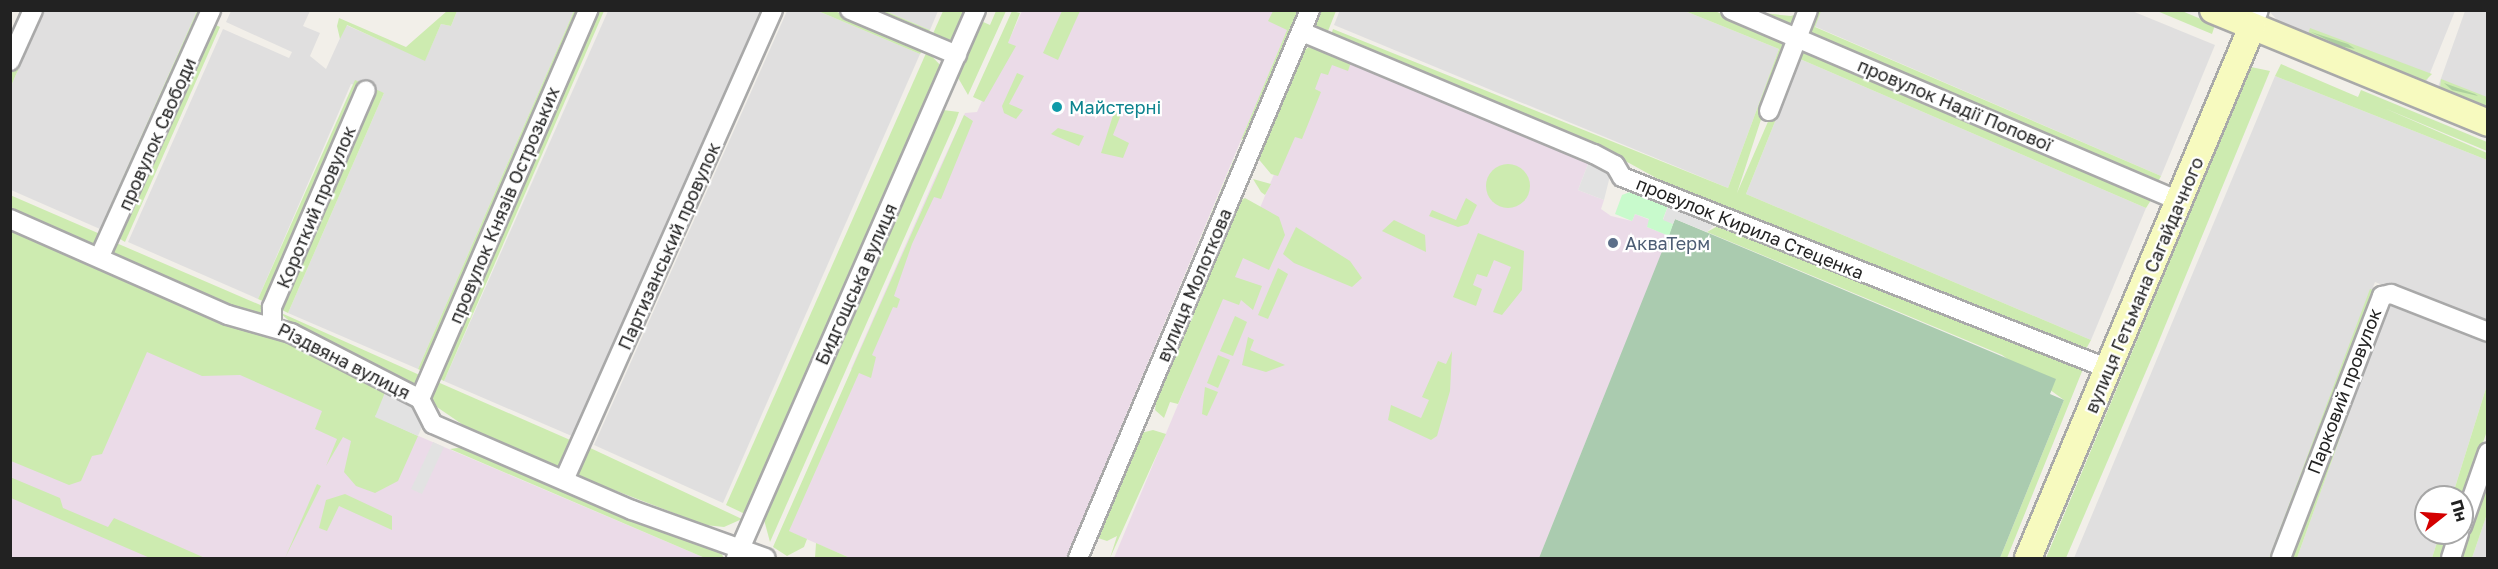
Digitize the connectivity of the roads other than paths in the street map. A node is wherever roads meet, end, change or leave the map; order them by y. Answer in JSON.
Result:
{"nodes":[{"id":1,"x":33,"y":10,"type":"edge"},
{"id":2,"x":211,"y":10,"type":"edge"},
{"id":3,"x":588,"y":10,"type":"edge"},
{"id":4,"x":773,"y":10,"type":"edge"},
{"id":5,"x":850,"y":10,"type":"edge"},
{"id":6,"x":976,"y":10,"type":"edge"},
{"id":7,"x":1310,"y":10,"type":"edge"},
{"id":8,"x":1731,"y":10,"type":"edge"},
{"id":9,"x":1808,"y":10,"type":"edge"},
{"id":10,"x":2213,"y":10,"type":"edge"},
{"id":11,"x":2255,"y":19,"type":"edge"},
{"id":12,"x":1302,"y":32,"type":"junction"},
{"id":13,"x":1797,"y":38,"type":"junction"},
{"id":14,"x":957,"y":55,"type":"junction"},
{"id":15,"x":10,"y":61,"type":"edge"},
{"id":16,"x":366,"y":90,"type":"dead end"},
{"id":17,"x":1769,"y":111,"type":"dead end"},
{"id":18,"x":2487,"y":123,"type":"edge"},
{"id":19,"x":2179,"y":201,"type":"junction"},
{"id":20,"x":10,"y":219,"type":"edge"},
{"id":21,"x":100,"y":256,"type":"junction"},
{"id":22,"x":272,"y":325,"type":"junction"},
{"id":23,"x":2487,"y":332,"type":"edge"},
{"id":24,"x":2109,"y":369,"type":"junction"},
{"id":25,"x":420,"y":399,"type":"junction"},
{"id":26,"x":2487,"y":452,"type":"edge"},
{"id":27,"x":564,"y":480,"type":"junction"},
{"id":28,"x":2474,"y":490,"type":"edge"},
{"id":29,"x":739,"y":553,"type":"edge"},
{"id":30,"x":766,"y":558,"type":"edge"},
{"id":31,"x":1078,"y":558,"type":"edge"},
{"id":32,"x":2028,"y":558,"type":"edge"},
{"id":33,"x":2281,"y":558,"type":"edge"}],
"edges":[{"from":1,"to":15,"type":"street"},
{"from":2,"to":21,"type":"street","name":"провулок Свободи"},
{"from":3,"to":25,"type":"street","name":"провулок Князів Острозьких"},
{"from":4,"to":27,"type":"street","name":"Партизанський провулок"},
{"from":5,"to":14,"type":"street"},
{"from":6,"to":14,"type":"street","name":"Бидгощська вулиця"},
{"from":7,"to":12,"type":"street","name":"вулиця Молоткова"},
{"from":8,"to":13,"type":"street","name":"провулок Надії Попової"},
{"from":9,"to":13,"type":"street"},
{"from":10,"to":11,"type":"main road"},
{"from":11,"to":18,"type":"main road"},
{"from":11,"to":19,"type":"main road","name":"вулиця Гетьмана Сагайдачного"},
{"from":12,"to":24,"type":"street","name":"провулок Кирила Стеценка"},
{"from":12,"to":31,"type":"street","name":"вулиця Молоткова"},
{"from":13,"to":17,"type":"street"},
{"from":13,"to":19,"type":"street","name":"провулок Надії Попової"},
{"from":14,"to":29,"type":"street","name":"Бидгощська вулиця"},
{"from":16,"to":22,"type":"street","name":"Короткий провулок"},
{"from":19,"to":24,"type":"main road","name":"вулиця Гетьмана Сагайдачного"},
{"from":20,"to":21,"type":"street","name":"Різдвяна вулиця"},
{"from":21,"to":22,"type":"street","name":"Різдвяна вулиця"},
{"from":22,"to":25,"type":"street","name":"Різдвяна вулиця"},
{"from":23,"to":33,"type":"street","name":"Парковий провулок"},
{"from":24,"to":32,"type":"main road","name":"вулиця Гетьмана Сагайдачного"},
{"from":25,"to":27,"type":"street","name":"Різдвяна вулиця"},
{"from":26,"to":28,"type":"street"},
{"from":27,"to":29,"type":"street","name":"Різдвяна вулиця"},
{"from":29,"to":30,"type":"street","name":"Різдвяна вулиця"}]}
